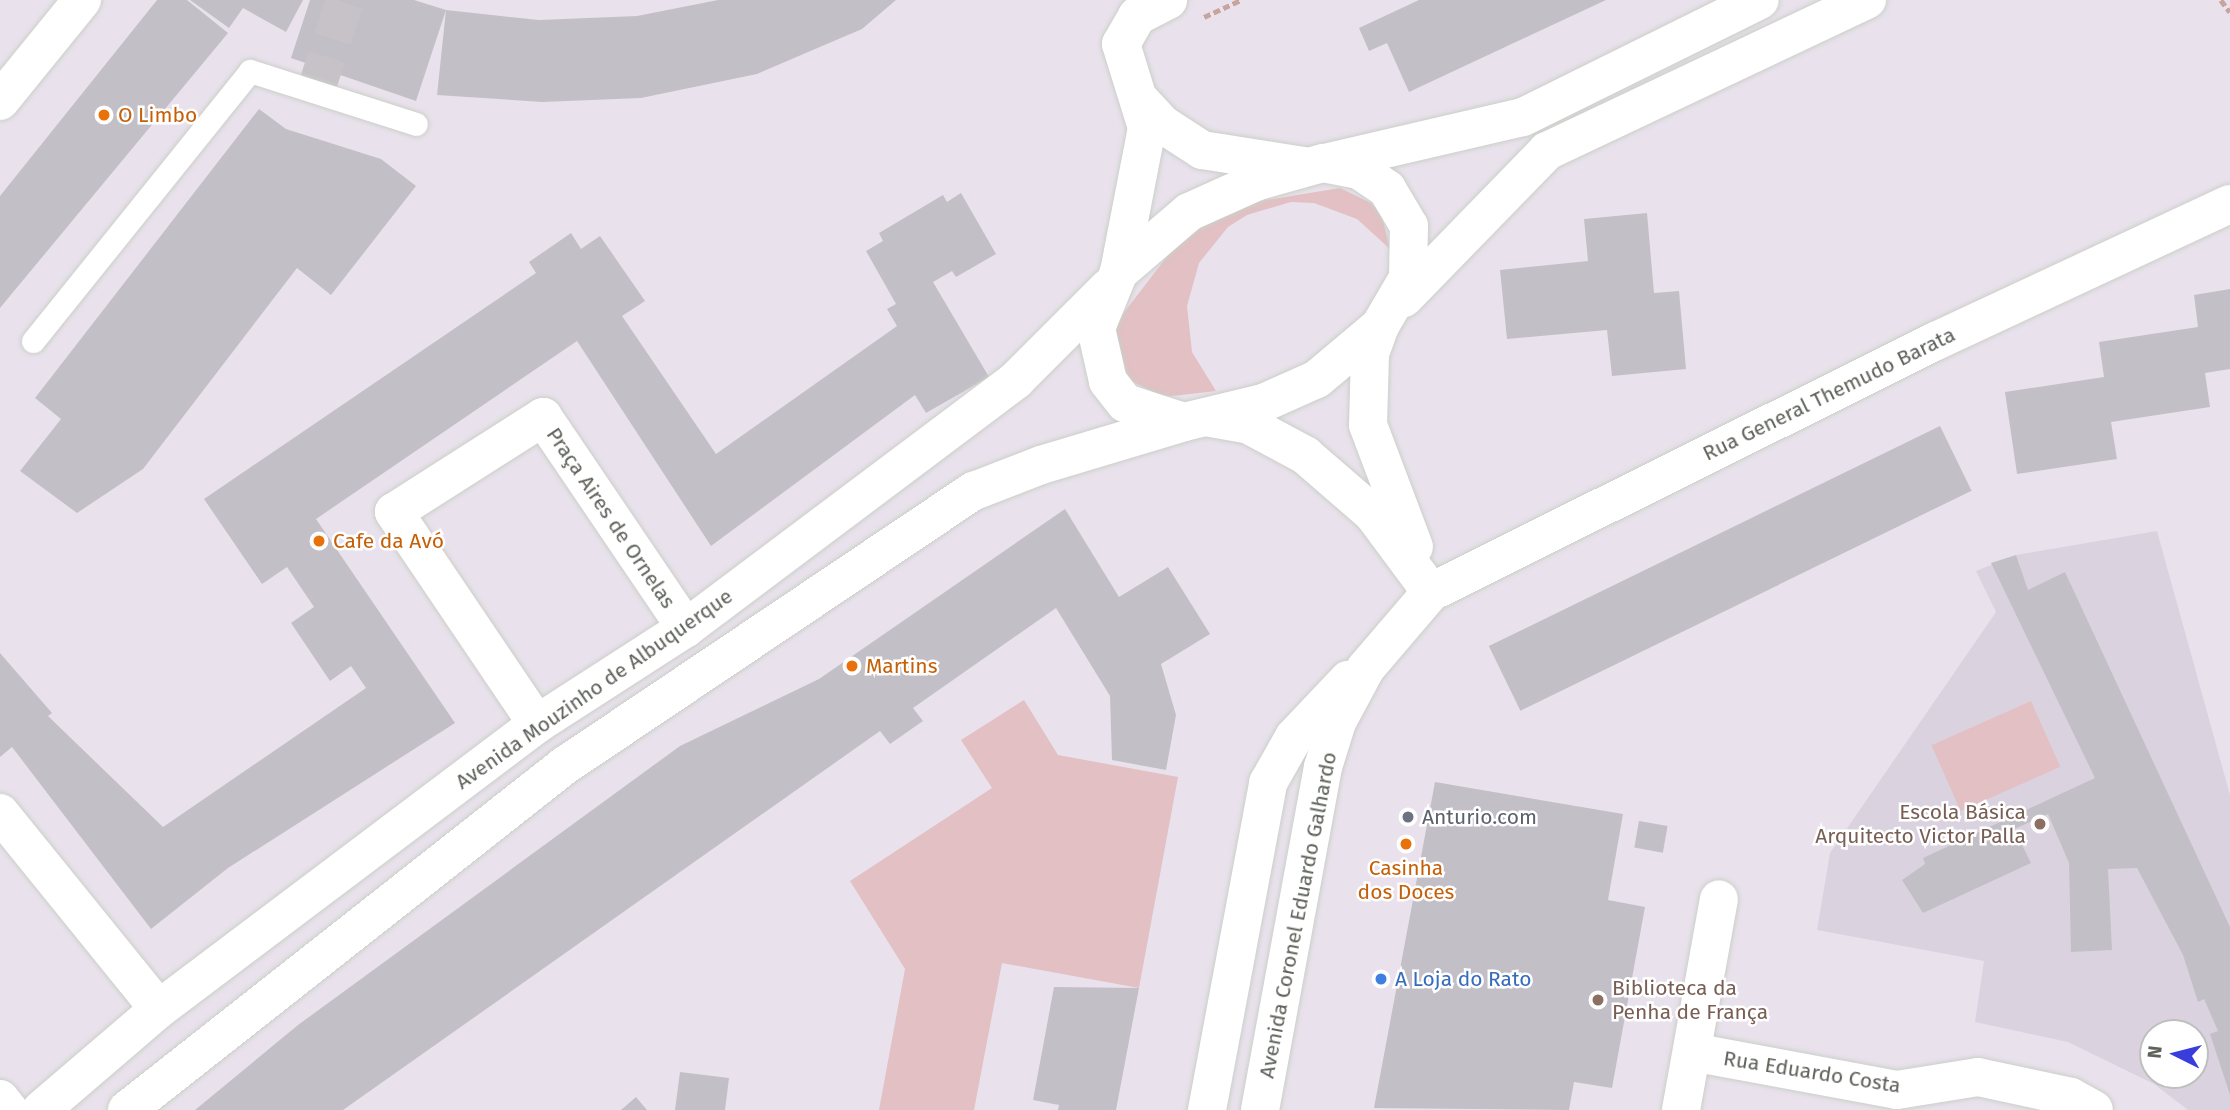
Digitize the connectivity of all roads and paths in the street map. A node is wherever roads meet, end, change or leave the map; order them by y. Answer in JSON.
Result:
{"nodes":[{"id":1,"x":82,"y":0,"type":"edge"},
{"id":2,"x":1241,"y":0,"type":"edge"},
{"id":3,"x":1760,"y":0,"type":"edge"},
{"id":4,"x":1867,"y":0,"type":"edge"},
{"id":5,"x":2221,"y":0,"type":"edge"},
{"id":6,"x":1184,"y":5,"type":"edge"},
{"id":7,"x":2230,"y":12,"type":"edge"},
{"id":8,"x":1139,"y":100,"type":"junction"},
{"id":9,"x":0,"y":102,"type":"edge"},
{"id":10,"x":416,"y":124,"type":"dead end"},
{"id":11,"x":1314,"y":165,"type":"junction"},
{"id":12,"x":2230,"y":204,"type":"edge"},
{"id":13,"x":1113,"y":280,"type":"junction"},
{"id":14,"x":1385,"y":319,"type":"junction"},
{"id":15,"x":33,"y":341,"type":"dead end"},
{"id":16,"x":1198,"y":420,"type":"junction"},
{"id":17,"x":1431,"y":592,"type":"junction"},
{"id":18,"x":685,"y":628,"type":"junction"},
{"id":19,"x":1378,"y":653,"type":"junction"},
{"id":20,"x":705,"y":667,"type":"junction"},
{"id":21,"x":537,"y":724,"type":"junction"},
{"id":22,"x":564,"y":766,"type":"junction"},
{"id":23,"x":0,"y":813,"type":"edge"},
{"id":24,"x":1718,"y":899,"type":"dead end"},
{"id":25,"x":159,"y":1009,"type":"junction"},
{"id":26,"x":198,"y":1052,"type":"junction"},
{"id":27,"x":1692,"y":1052,"type":"junction"},
{"id":28,"x":0,"y":1099,"type":"edge"},
{"id":29,"x":1208,"y":1102,"type":"edge"},
{"id":30,"x":1261,"y":1107,"type":"edge"},
{"id":31,"x":9,"y":1110,"type":"edge"},
{"id":32,"x":41,"y":1110,"type":"edge"},
{"id":33,"x":127,"y":1110,"type":"edge"},
{"id":34,"x":1681,"y":1110,"type":"edge"},
{"id":35,"x":2094,"y":1110,"type":"edge"}],
"edges":[{"from":1,"to":9,"type":"street"},
{"from":2,"to":6,"type":"path"},
{"from":3,"to":11,"type":"street"},
{"from":4,"to":14,"type":"street"},
{"from":5,"to":7,"type":"path"},
{"from":6,"to":8,"type":"street"},
{"from":8,"to":11,"type":"street"},
{"from":8,"to":13,"type":"street"},
{"from":10,"to":15,"type":"lane"},
{"from":11,"to":13,"type":"street","name":"Avenida Mouzinho de Albuquerque"},
{"from":11,"to":14,"type":"street"},
{"from":12,"to":17,"type":"street","name":"Rua General Themudo Barata"},
{"from":13,"to":16,"type":"street"},
{"from":13,"to":18,"type":"street","name":"Avenida Mouzinho de Albuquerque"},
{"from":14,"to":16,"type":"street"},
{"from":14,"to":17,"type":"street"},
{"from":16,"to":17,"type":"street"},
{"from":16,"to":20,"type":"street"},
{"from":17,"to":19,"type":"street","name":"Avenida Coronel Eduardo Galhardo"},
{"from":18,"to":20,"type":"street"},
{"from":18,"to":21,"type":"street","name":"Avenida Mouzinho de Albuquerque"},
{"from":18,"to":21,"type":"street","name":"Praça Aires de Ornelas"},
{"from":19,"to":29,"type":"street","name":"Avenida Coronel Eduardo Galhardo"},
{"from":19,"to":30,"type":"street","name":"Avenida Coronel Eduardo Galhardo"},
{"from":20,"to":22,"type":"street"},
{"from":21,"to":22,"type":"street"},
{"from":21,"to":25,"type":"street","name":"Avenida Mouzinho de Albuquerque"},
{"from":22,"to":26,"type":"street"},
{"from":23,"to":25,"type":"street"},
{"from":24,"to":27,"type":"street"},
{"from":25,"to":26,"type":"street"},
{"from":25,"to":32,"type":"street","name":"Avenida Mouzinho de Albuquerque"},
{"from":26,"to":33,"type":"street"},
{"from":27,"to":34,"type":"street"},
{"from":27,"to":35,"type":"street","name":"Rua Eduardo Costa"},
{"from":28,"to":31,"type":"street"},
{"from":29,"to":30,"type":"street","name":"Avenida Coronel Eduardo Galhardo"}]}
